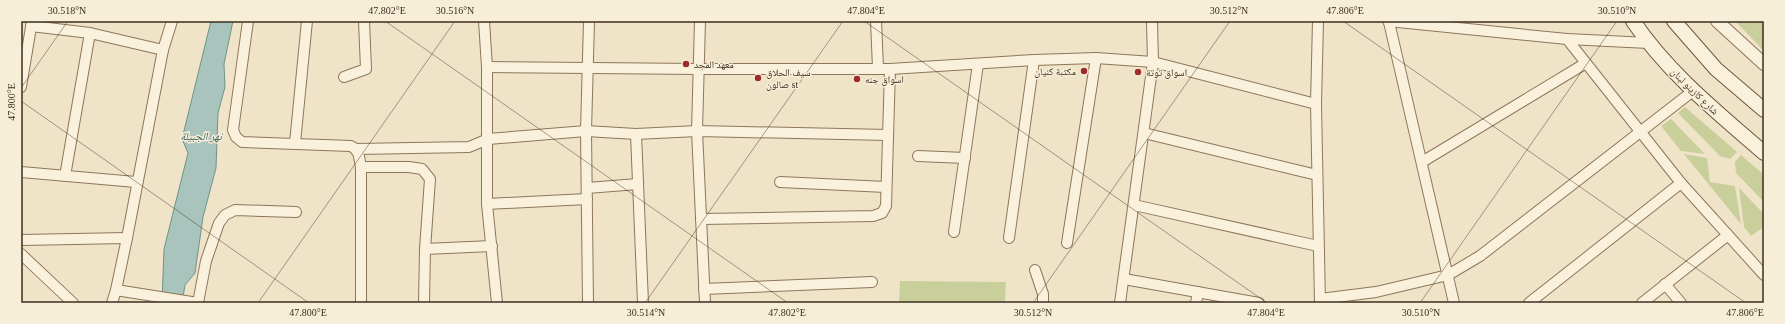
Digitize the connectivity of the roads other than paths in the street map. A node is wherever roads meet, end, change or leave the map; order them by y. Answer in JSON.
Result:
{"nodes":[{"id":1,"x":172,"y":21,"type":"edge"},
{"id":2,"x":248,"y":21,"type":"edge"},
{"id":3,"x":307,"y":21,"type":"edge"},
{"id":4,"x":364,"y":21,"type":"edge"},
{"id":5,"x":484,"y":21,"type":"edge"},
{"id":6,"x":589,"y":21,"type":"edge"},
{"id":7,"x":700,"y":21,"type":"edge"},
{"id":8,"x":876,"y":21,"type":"edge"},
{"id":9,"x":1152,"y":21,"type":"edge"},
{"id":10,"x":1318,"y":21,"type":"edge"},
{"id":11,"x":1388,"y":21,"type":"edge"},
{"id":12,"x":1633,"y":21,"type":"edge"},
{"id":13,"x":1674,"y":21,"type":"edge"},
{"id":14,"x":1717,"y":21,"type":"edge"},
{"id":15,"x":28,"y":29,"type":"edge"},
{"id":16,"x":90,"y":33,"type":"junction"},
{"id":17,"x":1567,"y":39,"type":"junction"},
{"id":18,"x":1649,"y":43,"type":"junction"},
{"id":19,"x":163,"y":50,"type":"junction"},
{"id":20,"x":1096,"y":58,"type":"junction"},
{"id":21,"x":1034,"y":60,"type":"junction"},
{"id":22,"x":1153,"y":62,"type":"junction"},
{"id":23,"x":1586,"y":63,"type":"junction"},
{"id":24,"x":978,"y":64,"type":"junction"},
{"id":25,"x":1764,"y":64,"type":"edge"},
{"id":26,"x":487,"y":67,"type":"junction"},
{"id":27,"x":587,"y":67,"type":"junction"},
{"id":28,"x":878,"y":68,"type":"junction"},
{"id":29,"x":699,"y":69,"type":"junction"},
{"id":30,"x":890,"y":69,"type":"junction"},
{"id":31,"x":344,"y":77,"type":"dead end"},
{"id":32,"x":21,"y":87,"type":"edge"},
{"id":33,"x":1693,"y":91,"type":"junction"},
{"id":34,"x":1316,"y":104,"type":"junction"},
{"id":35,"x":1764,"y":110,"type":"edge"},
{"id":36,"x":586,"y":131,"type":"junction"},
{"id":37,"x":697,"y":131,"type":"junction"},
{"id":38,"x":1640,"y":131,"type":"junction"},
{"id":39,"x":1144,"y":133,"type":"junction"},
{"id":40,"x":636,"y":134,"type":"junction"},
{"id":41,"x":888,"y":135,"type":"junction"},
{"id":42,"x":488,"y":138,"type":"junction"},
{"id":43,"x":295,"y":144,"type":"junction"},
{"id":44,"x":356,"y":149,"type":"junction"},
{"id":45,"x":1764,"y":153,"type":"edge"},
{"id":46,"x":918,"y":156,"type":"dead end"},
{"id":47,"x":965,"y":158,"type":"junction"},
{"id":48,"x":1422,"y":162,"type":"junction"},
{"id":49,"x":361,"y":167,"type":"junction"},
{"id":50,"x":21,"y":172,"type":"edge"},
{"id":51,"x":1317,"y":175,"type":"junction"},
{"id":52,"x":65,"y":176,"type":"junction"},
{"id":53,"x":136,"y":182,"type":"junction"},
{"id":54,"x":780,"y":182,"type":"dead end"},
{"id":55,"x":1682,"y":183,"type":"junction"},
{"id":56,"x":638,"y":184,"type":"junction"},
{"id":57,"x":886,"y":187,"type":"junction"},
{"id":58,"x":586,"y":188,"type":"junction"},
{"id":59,"x":587,"y":199,"type":"junction"},
{"id":60,"x":487,"y":204,"type":"junction"},
{"id":61,"x":1134,"y":205,"type":"junction"},
{"id":62,"x":296,"y":212,"type":"dead end"},
{"id":63,"x":701,"y":219,"type":"junction"},
{"id":64,"x":954,"y":232,"type":"dead end"},
{"id":65,"x":1728,"y":235,"type":"junction"},
{"id":66,"x":127,"y":238,"type":"junction"},
{"id":67,"x":1009,"y":238,"type":"dead end"},
{"id":68,"x":21,"y":240,"type":"edge"},
{"id":69,"x":1067,"y":243,"type":"dead end"},
{"id":70,"x":492,"y":246,"type":"junction"},
{"id":71,"x":1318,"y":246,"type":"junction"},
{"id":72,"x":425,"y":249,"type":"junction"},
{"id":73,"x":21,"y":254,"type":"edge"},
{"id":74,"x":1035,"y":270,"type":"dead end"},
{"id":75,"x":1448,"y":275,"type":"junction"},
{"id":76,"x":1764,"y":275,"type":"edge"},
{"id":77,"x":1124,"y":279,"type":"junction"},
{"id":78,"x":872,"y":282,"type":"dead end"},
{"id":79,"x":1665,"y":284,"type":"junction"},
{"id":80,"x":704,"y":289,"type":"junction"},
{"id":81,"x":116,"y":290,"type":"junction"},
{"id":82,"x":1198,"y":292,"type":"junction"},
{"id":83,"x":1320,"y":301,"type":"edge"},
{"id":84,"x":73,"y":303,"type":"edge"},
{"id":85,"x":112,"y":303,"type":"edge"},
{"id":86,"x":198,"y":303,"type":"edge"},
{"id":87,"x":361,"y":303,"type":"edge"},
{"id":88,"x":424,"y":303,"type":"edge"},
{"id":89,"x":497,"y":303,"type":"edge"},
{"id":90,"x":588,"y":303,"type":"edge"},
{"id":91,"x":643,"y":303,"type":"edge"},
{"id":92,"x":705,"y":303,"type":"edge"},
{"id":93,"x":1043,"y":303,"type":"edge"},
{"id":94,"x":1120,"y":303,"type":"edge"},
{"id":95,"x":1196,"y":303,"type":"edge"},
{"id":96,"x":1259,"y":303,"type":"edge"},
{"id":97,"x":1454,"y":303,"type":"edge"},
{"id":98,"x":1529,"y":303,"type":"edge"},
{"id":99,"x":1642,"y":303,"type":"edge"},
{"id":100,"x":1681,"y":303,"type":"edge"}],
"edges":[{"from":1,"to":19,"type":"street"},
{"from":2,"to":43,"type":"street"},
{"from":3,"to":43,"type":"street"},
{"from":4,"to":31,"type":"street"},
{"from":5,"to":26,"type":"street"},
{"from":6,"to":27,"type":"street"},
{"from":7,"to":29,"type":"street"},
{"from":8,"to":28,"type":"street"},
{"from":9,"to":22,"type":"street"},
{"from":10,"to":34,"type":"street"},
{"from":11,"to":17,"type":"street"},
{"from":11,"to":48,"type":"street"},
{"from":12,"to":18,"type":"main road","name":"شارع كازينو لبنان"},
{"from":13,"to":35,"type":"main road"},
{"from":14,"to":25,"type":"street"},
{"from":15,"to":16,"type":"street"},
{"from":15,"to":32,"type":"street"},
{"from":16,"to":19,"type":"street"},
{"from":16,"to":52,"type":"street"},
{"from":17,"to":18,"type":"street"},
{"from":17,"to":23,"type":"street"},
{"from":18,"to":33,"type":"main road","name":"شارع كازينو لبنان"},
{"from":19,"to":53,"type":"street"},
{"from":20,"to":21,"type":"street"},
{"from":20,"to":22,"type":"street"},
{"from":20,"to":69,"type":"street"},
{"from":21,"to":24,"type":"street"},
{"from":21,"to":67,"type":"street"},
{"from":22,"to":34,"type":"street"},
{"from":22,"to":39,"type":"street"},
{"from":23,"to":38,"type":"street"},
{"from":23,"to":48,"type":"street"},
{"from":24,"to":30,"type":"street"},
{"from":24,"to":47,"type":"street"},
{"from":26,"to":27,"type":"street"},
{"from":26,"to":42,"type":"street"},
{"from":27,"to":29,"type":"street"},
{"from":27,"to":36,"type":"street"},
{"from":28,"to":29,"type":"street"},
{"from":28,"to":30,"type":"street"},
{"from":29,"to":37,"type":"street"},
{"from":30,"to":41,"type":"street"},
{"from":33,"to":38,"type":"street"},
{"from":33,"to":45,"type":"main road","name":"شارع كازينو لبنان"},
{"from":34,"to":51,"type":"street"},
{"from":36,"to":40,"type":"street"},
{"from":36,"to":42,"type":"street"},
{"from":36,"to":58,"type":"street"},
{"from":37,"to":40,"type":"street"},
{"from":37,"to":41,"type":"street"},
{"from":37,"to":63,"type":"street"},
{"from":38,"to":55,"type":"street"},
{"from":38,"to":75,"type":"street"},
{"from":39,"to":51,"type":"street"},
{"from":39,"to":61,"type":"street"},
{"from":40,"to":56,"type":"street"},
{"from":41,"to":57,"type":"street"},
{"from":42,"to":44,"type":"street"},
{"from":42,"to":60,"type":"street"},
{"from":43,"to":44,"type":"street"},
{"from":44,"to":49,"type":"street"},
{"from":46,"to":47,"type":"street"},
{"from":47,"to":64,"type":"street"},
{"from":48,"to":75,"type":"street"},
{"from":49,"to":72,"type":"street"},
{"from":49,"to":87,"type":"street"},
{"from":50,"to":52,"type":"street"},
{"from":51,"to":71,"type":"street"},
{"from":52,"to":53,"type":"street"},
{"from":53,"to":66,"type":"street"},
{"from":54,"to":57,"type":"street"},
{"from":55,"to":65,"type":"street"},
{"from":55,"to":98,"type":"street"},
{"from":56,"to":58,"type":"street"},
{"from":56,"to":91,"type":"street"},
{"from":57,"to":63,"type":"street"},
{"from":58,"to":59,"type":"street"},
{"from":59,"to":60,"type":"street"},
{"from":59,"to":90,"type":"street"},
{"from":60,"to":70,"type":"street"},
{"from":61,"to":71,"type":"street"},
{"from":61,"to":77,"type":"street"},
{"from":62,"to":86,"type":"street"},
{"from":63,"to":80,"type":"street"},
{"from":65,"to":76,"type":"street"},
{"from":65,"to":79,"type":"street"},
{"from":66,"to":68,"type":"street"},
{"from":66,"to":81,"type":"street"},
{"from":70,"to":72,"type":"street"},
{"from":70,"to":89,"type":"street"},
{"from":71,"to":83,"type":"street"},
{"from":72,"to":88,"type":"street"},
{"from":73,"to":84,"type":"street"},
{"from":74,"to":93,"type":"street"},
{"from":75,"to":83,"type":"street"},
{"from":75,"to":97,"type":"street"},
{"from":77,"to":82,"type":"street"},
{"from":77,"to":94,"type":"street"},
{"from":78,"to":80,"type":"street"},
{"from":79,"to":99,"type":"street"},
{"from":79,"to":100,"type":"street"},
{"from":80,"to":92,"type":"street"},
{"from":81,"to":85,"type":"street"},
{"from":81,"to":86,"type":"street"},
{"from":82,"to":95,"type":"street"},
{"from":82,"to":96,"type":"street"}]}
